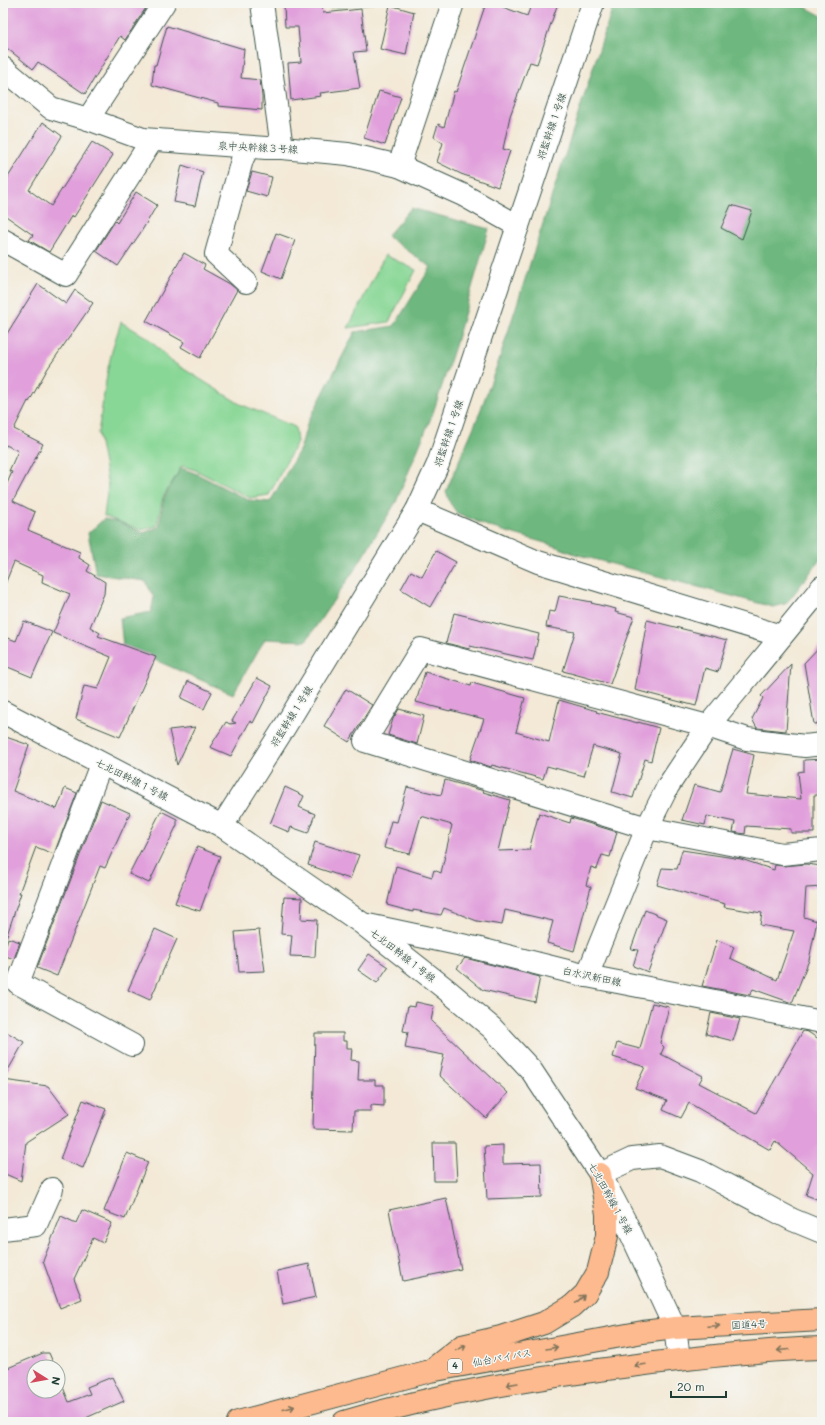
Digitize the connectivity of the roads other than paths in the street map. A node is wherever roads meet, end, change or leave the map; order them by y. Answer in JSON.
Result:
{"nodes":[{"id":1,"x":164,"y":3,"type":"edge"},
{"id":2,"x":262,"y":3,"type":"edge"},
{"id":3,"x":594,"y":3,"type":"edge"},
{"id":4,"x":445,"y":5,"type":"edge"},
{"id":5,"x":3,"y":68,"type":"edge"},
{"id":6,"x":88,"y":119,"type":"junction"},
{"id":7,"x":152,"y":140,"type":"junction"},
{"id":8,"x":248,"y":147,"type":"junction"},
{"id":9,"x":282,"y":148,"type":"junction"},
{"id":10,"x":399,"y":166,"type":"junction"},
{"id":11,"x":518,"y":226,"type":"junction"},
{"id":12,"x":3,"y":240,"type":"edge"},
{"id":13,"x":246,"y":282,"type":"dead end"},
{"id":14,"x":417,"y":510,"type":"junction"},
{"id":15,"x":822,"y":586,"type":"edge"},
{"id":16,"x":781,"y":636,"type":"junction"},
{"id":17,"x":3,"y":712,"type":"edge"},
{"id":18,"x":708,"y":726,"type":"junction"},
{"id":19,"x":822,"y":744,"type":"edge"},
{"id":20,"x":101,"y":764,"type":"junction"},
{"id":21,"x":222,"y":826,"type":"junction"},
{"id":22,"x":647,"y":828,"type":"junction"},
{"id":23,"x":822,"y":850,"type":"edge"},
{"id":24,"x":363,"y":924,"type":"junction"},
{"id":25,"x":587,"y":976,"type":"junction"},
{"id":26,"x":822,"y":1022,"type":"edge"},
{"id":27,"x":132,"y":1045,"type":"dead end"},
{"id":28,"x":600,"y":1174,"type":"junction"},
{"id":29,"x":52,"y":1189,"type":"dead end"},
{"id":30,"x":3,"y":1229,"type":"edge"},
{"id":31,"x":822,"y":1232,"type":"edge"},
{"id":32,"x":822,"y":1320,"type":"edge"},
{"id":33,"x":676,"y":1328,"type":"junction"},
{"id":34,"x":822,"y":1348,"type":"edge"},
{"id":35,"x":679,"y":1359,"type":"junction"},
{"id":36,"x":430,"y":1371,"type":"junction"},
{"id":37,"x":238,"y":1422,"type":"edge"},
{"id":38,"x":344,"y":1422,"type":"edge"}],
"edges":[{"from":1,"to":6,"type":"street"},
{"from":2,"to":9,"type":"street"},
{"from":3,"to":11,"type":"street","name":"将監幹線１号線"},
{"from":4,"to":10,"type":"street"},
{"from":5,"to":6,"type":"street","name":"泉中央幹線３号線"},
{"from":6,"to":7,"type":"street","name":"泉中央幹線３号線"},
{"from":7,"to":8,"type":"street","name":"泉中央幹線３号線"},
{"from":7,"to":12,"type":"street"},
{"from":8,"to":9,"type":"street","name":"泉中央幹線３号線"},
{"from":8,"to":13,"type":"street"},
{"from":9,"to":10,"type":"street","name":"泉中央幹線３号線"},
{"from":10,"to":11,"type":"street","name":"泉中央幹線３号線"},
{"from":11,"to":14,"type":"street","name":"将監幹線１号線"},
{"from":14,"to":16,"type":"street"},
{"from":14,"to":21,"type":"street","name":"将監幹線１号線"},
{"from":15,"to":16,"type":"street"},
{"from":16,"to":18,"type":"street"},
{"from":17,"to":20,"type":"street","name":"七北田幹線１号線"},
{"from":18,"to":19,"type":"street"},
{"from":18,"to":22,"type":"street"},
{"from":18,"to":22,"type":"street"},
{"from":20,"to":21,"type":"street","name":"七北田幹線１号線"},
{"from":20,"to":27,"type":"street"},
{"from":21,"to":24,"type":"street","name":"七北田幹線１号線"},
{"from":22,"to":23,"type":"street"},
{"from":22,"to":25,"type":"street"},
{"from":24,"to":25,"type":"street","name":"白水沢新田線"},
{"from":24,"to":28,"type":"street","name":"七北田幹線１号線"},
{"from":25,"to":26,"type":"street","name":"白水沢新田線"},
{"from":28,"to":31,"type":"street"},
{"from":28,"to":33,"type":"street","name":"七北田幹線１号線"},
{"from":36,"to":28,"type":"highway","one_way":true},
{"from":29,"to":30,"type":"street"},
{"from":33,"to":32,"type":"highway","name":"国道4号","number":"4","one_way":true},
{"from":33,"to":35,"type":"street","name":"七北田幹線１号線"},
{"from":36,"to":33,"type":"highway","name":"仙台バイパス","number":"4","one_way":true},
{"from":34,"to":35,"type":"highway","one_way":true},
{"from":35,"to":38,"type":"highway","one_way":true},
{"from":37,"to":36,"type":"highway","name":"仙台バイパス","number":"4","one_way":true}]}
